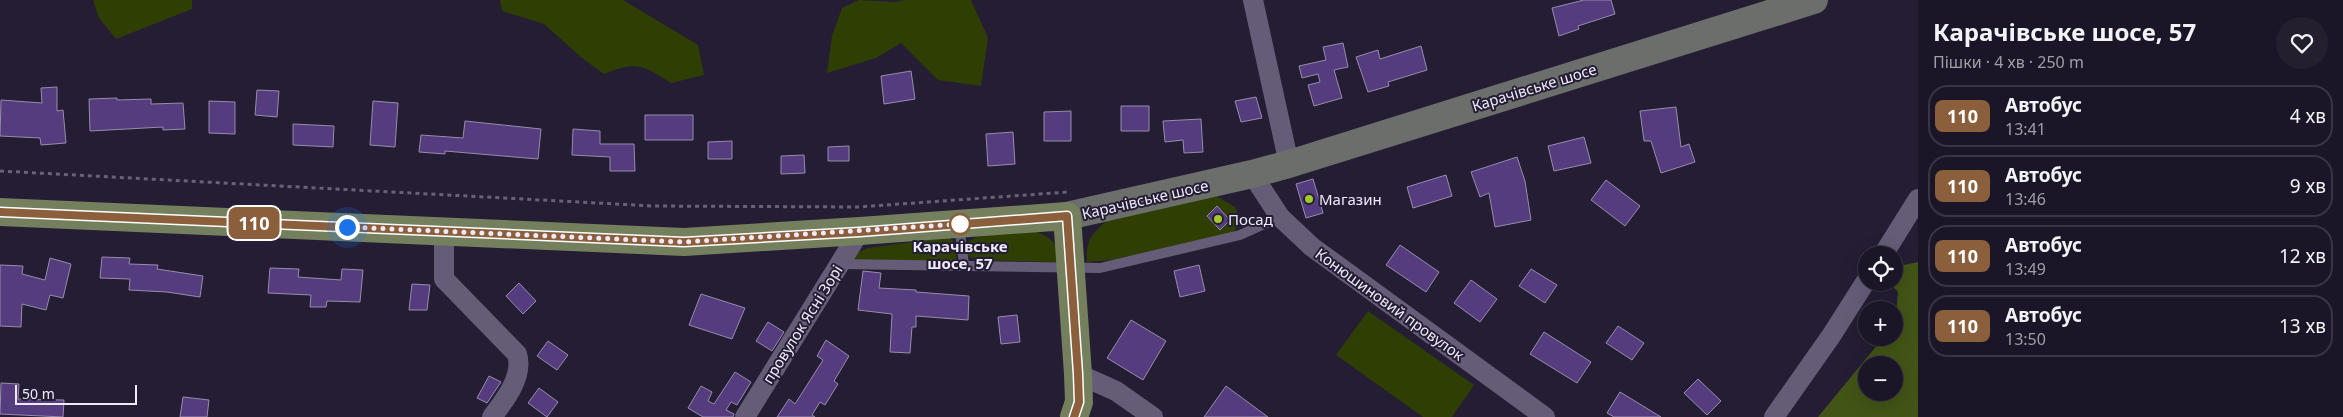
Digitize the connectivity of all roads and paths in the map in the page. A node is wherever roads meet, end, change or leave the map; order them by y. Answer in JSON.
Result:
{"nodes":[{"id":1,"x":1254,"y":0,"type":"edge"},
{"id":2,"x":1814,"y":0,"type":"edge"},
{"id":3,"x":1289,"y":164,"type":"junction"},
{"id":4,"x":0,"y":171,"type":"edge"},
{"id":5,"x":1252,"y":174,"type":"junction"},
{"id":6,"x":1918,"y":199,"type":"edge"},
{"id":7,"x":1070,"y":204,"type":"junction"},
{"id":8,"x":0,"y":212,"type":"edge"},
{"id":9,"x":1280,"y":217,"type":"junction"},
{"id":10,"x":959,"y":224,"type":"junction"},
{"id":11,"x":444,"y":231,"type":"junction"},
{"id":12,"x":860,"y":232,"type":"junction"},
{"id":13,"x":1889,"y":246,"type":"edge"},
{"id":14,"x":839,"y":264,"type":"junction"},
{"id":15,"x":964,"y":265,"type":"junction"},
{"id":16,"x":1070,"y":268,"type":"junction"},
{"id":17,"x":1860,"y":291,"type":"edge"},
{"id":18,"x":1078,"y":374,"type":"junction"},
{"id":19,"x":492,"y":417,"type":"edge"},
{"id":20,"x":745,"y":417,"type":"edge"},
{"id":21,"x":1074,"y":417,"type":"edge"},
{"id":22,"x":1153,"y":417,"type":"edge"},
{"id":23,"x":1544,"y":417,"type":"edge"},
{"id":24,"x":1774,"y":417,"type":"edge"}],
"edges":[{"from":1,"to":3,"type":"street"},
{"from":2,"to":3,"type":"main road","name":"Карачівське шосе"},
{"from":3,"to":5,"type":"main road","name":"Карачівське шосе"},
{"from":4,"to":7,"type":"path"},
{"from":5,"to":7,"type":"main road","name":"Карачівське шосе"},
{"from":5,"to":9,"type":"street","name":"Конюшиновий провулок"},
{"from":6,"to":13,"type":"street"},
{"from":7,"to":10,"type":"main road","name":"Карачівське шосе"},
{"from":7,"to":16,"type":"main road"},
{"from":8,"to":11,"type":"main road","name":"Карачівське шосе"},
{"from":9,"to":16,"type":"lane"},
{"from":9,"to":23,"type":"street","name":"Конюшиновий провулок"},
{"from":10,"to":12,"type":"main road","name":"Карачівське шосе"},
{"from":10,"to":15,"type":"lane"},
{"from":11,"to":12,"type":"main road","name":"Карачівське шосе"},
{"from":11,"to":19,"type":"street"},
{"from":12,"to":14,"type":"street","name":"провулок Ясні Зорі"},
{"from":14,"to":15,"type":"lane"},
{"from":14,"to":20,"type":"street","name":"провулок Ясні Зорі"},
{"from":15,"to":16,"type":"lane"},
{"from":16,"to":18,"type":"main road"},
{"from":17,"to":24,"type":"street"},
{"from":18,"to":21,"type":"main road"},
{"from":18,"to":22,"type":"street"}]}
